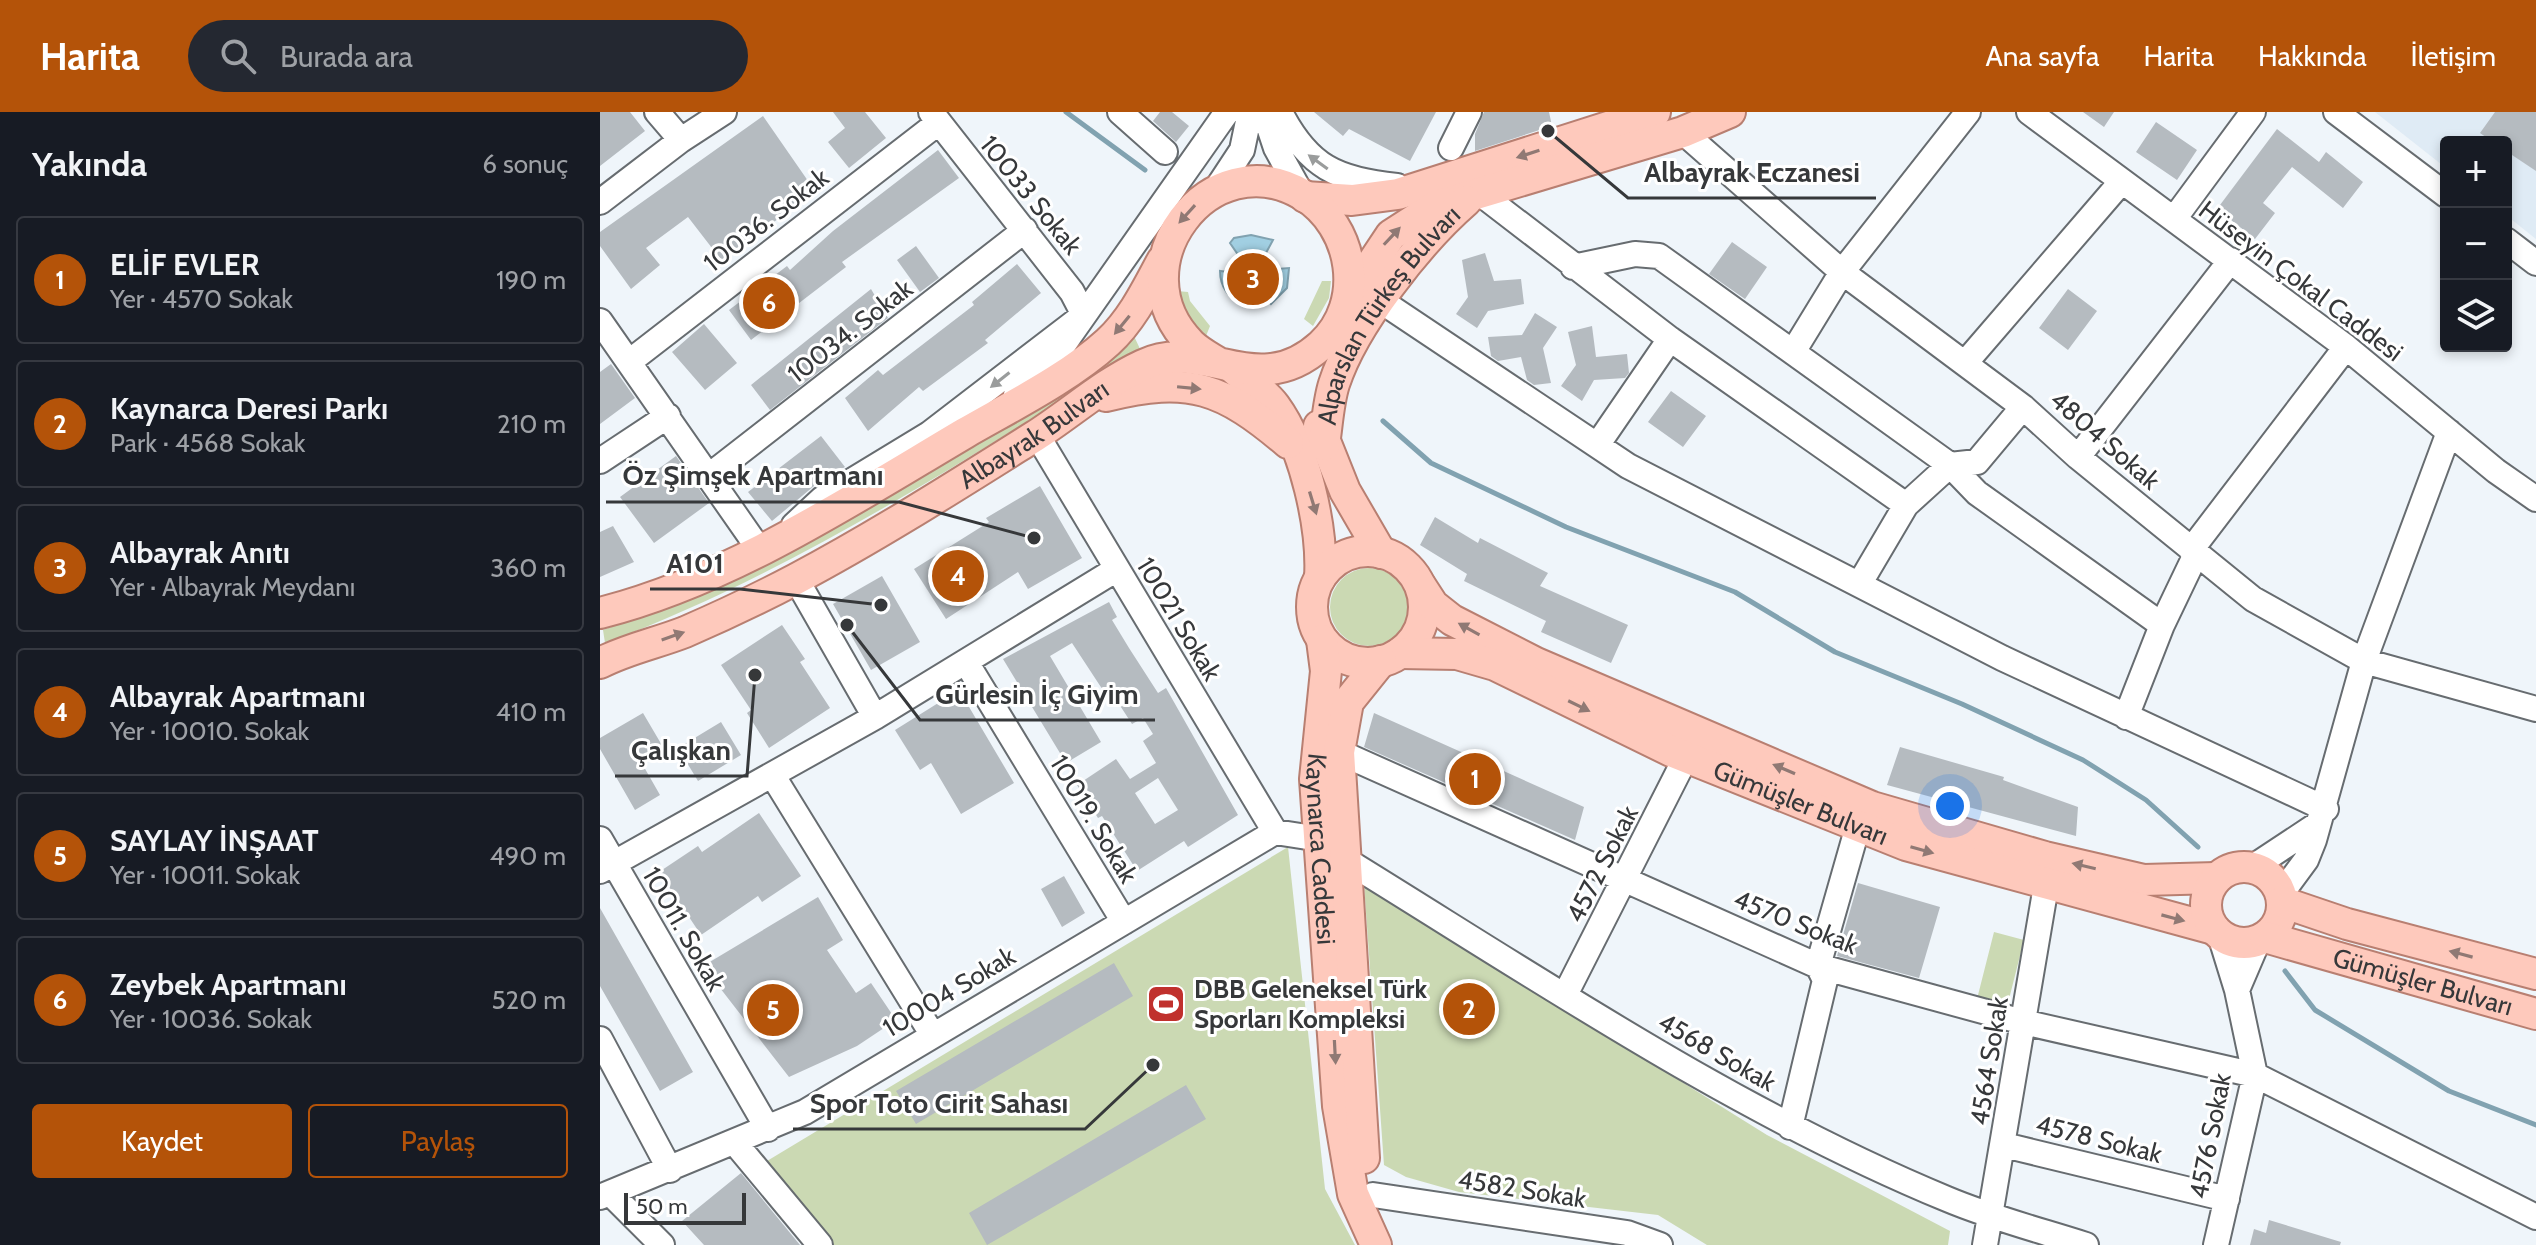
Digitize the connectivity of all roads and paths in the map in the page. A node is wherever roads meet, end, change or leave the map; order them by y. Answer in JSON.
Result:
{"nodes":[{"id":1,"x":657,"y":112,"type":"edge"},
{"id":2,"x":724,"y":112,"type":"edge"},
{"id":3,"x":1120,"y":112,"type":"edge"},
{"id":4,"x":1227,"y":112,"type":"edge"},
{"id":5,"x":1250,"y":112,"type":"edge"},
{"id":6,"x":1264,"y":112,"type":"edge"},
{"id":7,"x":1280,"y":112,"type":"edge"},
{"id":8,"x":1469,"y":112,"type":"edge"},
{"id":9,"x":1655,"y":112,"type":"edge"},
{"id":10,"x":1730,"y":112,"type":"edge"},
{"id":11,"x":1968,"y":112,"type":"edge"},
{"id":12,"x":2029,"y":112,"type":"edge"},
{"id":13,"x":2253,"y":112,"type":"edge"},
{"id":14,"x":2336,"y":112,"type":"edge"},
{"id":15,"x":934,"y":117,"type":"edge"},
{"id":16,"x":1683,"y":132,"type":"junction"},
{"id":17,"x":681,"y":140,"type":"junction"},
{"id":18,"x":1451,"y":148,"type":"dead end"},
{"id":19,"x":1165,"y":152,"type":"dead end"},
{"id":20,"x":2122,"y":181,"type":"junction"},
{"id":21,"x":1419,"y":188,"type":"junction"},
{"id":22,"x":2440,"y":190,"type":"edge"},
{"id":23,"x":1215,"y":191,"type":"junction"},
{"id":24,"x":1303,"y":195,"type":"junction"},
{"id":25,"x":1477,"y":195,"type":"junction"},
{"id":26,"x":600,"y":202,"type":"edge"},
{"id":27,"x":2174,"y":219,"type":"junction"},
{"id":28,"x":1025,"y":230,"type":"junction"},
{"id":29,"x":2512,"y":245,"type":"edge"},
{"id":30,"x":1163,"y":259,"type":"junction"},
{"id":31,"x":2231,"y":260,"type":"junction"},
{"id":32,"x":2536,"y":263,"type":"edge"},
{"id":33,"x":1573,"y":267,"type":"junction"},
{"id":34,"x":1842,"y":272,"type":"junction"},
{"id":35,"x":1348,"y":300,"type":"junction"},
{"id":36,"x":1381,"y":301,"type":"junction"},
{"id":37,"x":1084,"y":315,"type":"junction"},
{"id":38,"x":600,"y":321,"type":"edge"},
{"id":39,"x":1670,"y":339,"type":"junction"},
{"id":40,"x":1324,"y":343,"type":"junction"},
{"id":41,"x":2346,"y":347,"type":"junction"},
{"id":42,"x":1793,"y":352,"type":"junction"},
{"id":43,"x":629,"y":362,"type":"junction"},
{"id":44,"x":1966,"y":362,"type":"junction"},
{"id":45,"x":1225,"y":365,"type":"junction"},
{"id":46,"x":1085,"y":401,"type":"junction"},
{"id":47,"x":2023,"y":407,"type":"junction"},
{"id":48,"x":668,"y":416,"type":"junction"},
{"id":49,"x":985,"y":421,"type":"junction"},
{"id":50,"x":2449,"y":432,"type":"junction"},
{"id":51,"x":929,"y":434,"type":"junction"},
{"id":52,"x":1037,"y":435,"type":"junction"},
{"id":53,"x":1598,"y":444,"type":"junction"},
{"id":54,"x":1310,"y":447,"type":"junction"},
{"id":55,"x":2078,"y":457,"type":"junction"},
{"id":56,"x":600,"y":461,"type":"edge"},
{"id":57,"x":1950,"y":465,"type":"junction"},
{"id":58,"x":910,"y":466,"type":"junction"},
{"id":59,"x":709,"y":476,"type":"junction"},
{"id":60,"x":2536,"y":499,"type":"edge"},
{"id":61,"x":1906,"y":505,"type":"junction"},
{"id":62,"x":790,"y":533,"type":"junction"},
{"id":63,"x":759,"y":549,"type":"junction"},
{"id":64,"x":2194,"y":552,"type":"junction"},
{"id":65,"x":1381,"y":553,"type":"junction"},
{"id":66,"x":1117,"y":569,"type":"junction"},
{"id":67,"x":1320,"y":578,"type":"junction"},
{"id":68,"x":796,"y":579,"type":"junction"},
{"id":69,"x":1860,"y":583,"type":"junction"},
{"id":70,"x":1420,"y":585,"type":"junction"},
{"id":71,"x":646,"y":601,"type":"junction"},
{"id":72,"x":600,"y":605,"type":"edge"},
{"id":73,"x":600,"y":613,"type":"edge"},
{"id":74,"x":2162,"y":625,"type":"junction"},
{"id":75,"x":1322,"y":640,"type":"junction"},
{"id":76,"x":1391,"y":657,"type":"junction"},
{"id":77,"x":2364,"y":661,"type":"junction"},
{"id":78,"x":966,"y":662,"type":"junction"},
{"id":79,"x":600,"y":663,"type":"edge"},
{"id":80,"x":2536,"y":709,"type":"edge"},
{"id":81,"x":875,"y":717,"type":"junction"},
{"id":82,"x":2126,"y":717,"type":"junction"},
{"id":83,"x":1339,"y":752,"type":"junction"},
{"id":84,"x":1686,"y":757,"type":"junction"},
{"id":85,"x":773,"y":776,"type":"junction"},
{"id":86,"x":2322,"y":816,"type":"junction"},
{"id":87,"x":1858,"y":826,"type":"junction"},
{"id":88,"x":1275,"y":832,"type":"junction"},
{"id":89,"x":600,"y":839,"type":"edge"},
{"id":90,"x":1320,"y":839,"type":"junction"},
{"id":91,"x":1344,"y":859,"type":"junction"},
{"id":92,"x":607,"y":867,"type":"edge"},
{"id":93,"x":2253,"y":867,"type":"junction"},
{"id":94,"x":2216,"y":878,"type":"junction"},
{"id":95,"x":1627,"y":879,"type":"junction"},
{"id":96,"x":2046,"y":886,"type":"junction"},
{"id":97,"x":2281,"y":898,"type":"junction"},
{"id":98,"x":1124,"y":922,"type":"junction"},
{"id":99,"x":2217,"y":932,"type":"junction"},
{"id":100,"x":2262,"y":939,"type":"junction"},
{"id":101,"x":1818,"y":966,"type":"junction"},
{"id":102,"x":2536,"y":974,"type":"edge"},
{"id":103,"x":2237,"y":990,"type":"junction"},
{"id":104,"x":1565,"y":995,"type":"junction"},
{"id":105,"x":2536,"y":1014,"type":"edge"},
{"id":106,"x":2023,"y":1022,"type":"junction"},
{"id":107,"x":932,"y":1034,"type":"junction"},
{"id":108,"x":600,"y":1039,"type":"edge"},
{"id":109,"x":2255,"y":1075,"type":"junction"},
{"id":110,"x":1790,"y":1127,"type":"junction"},
{"id":111,"x":768,"y":1129,"type":"junction"},
{"id":112,"x":736,"y":1144,"type":"junction"},
{"id":113,"x":2004,"y":1145,"type":"junction"},
{"id":114,"x":670,"y":1170,"type":"junction"},
{"id":115,"x":605,"y":1195,"type":"edge"},
{"id":116,"x":1373,"y":1195,"type":"junction"},
{"id":117,"x":2227,"y":1199,"type":"junction"},
{"id":118,"x":1991,"y":1215,"type":"junction"},
{"id":119,"x":2536,"y":1217,"type":"edge"},
{"id":120,"x":662,"y":1245,"type":"edge"},
{"id":121,"x":820,"y":1245,"type":"edge"},
{"id":122,"x":1376,"y":1245,"type":"edge"},
{"id":123,"x":1398,"y":1245,"type":"edge"},
{"id":124,"x":1660,"y":1245,"type":"edge"},
{"id":125,"x":1985,"y":1245,"type":"edge"},
{"id":126,"x":2086,"y":1245,"type":"edge"},
{"id":127,"x":2216,"y":1245,"type":"edge"}],
"edges":[{"from":1,"to":17,"type":"street"},
{"from":2,"to":17,"type":"street"},
{"from":3,"to":19,"type":"street"},
{"from":4,"to":37,"type":"street"},
{"from":5,"to":23,"type":"street"},
{"from":6,"to":24,"type":"street"},
{"from":21,"to":7,"type":"street","one_way":true},
{"from":8,"to":18,"type":"street"},
{"from":9,"to":21,"type":"main road","name":"Alparslan Türkeş Bulvarı","one_way":true},
{"from":10,"to":16,"type":"main road","name":"Alparslan Türkeş Bulvarı"},
{"from":11,"to":34,"type":"street"},
{"from":12,"to":20,"type":"street","name":"Hüseyin Çokal Caddesi"},
{"from":13,"to":27,"type":"street"},
{"from":14,"to":22,"type":"street"},
{"from":15,"to":28,"type":"street","name":"10033 Sokak"},
{"from":15,"to":43,"type":"street","name":"10036. Sokak"},
{"from":16,"to":25,"type":"main road","name":"Alparslan Türkeş Bulvarı"},
{"from":16,"to":34,"type":"street","name":"4804 Sokak"},
{"from":17,"to":26,"type":"street"},
{"from":20,"to":27,"type":"street","name":"Hüseyin Çokal Caddesi"},
{"from":20,"to":44,"type":"street"},
{"from":21,"to":24,"type":"main road","name":"Alparslan Türkeş Bulvarı"},
{"from":23,"to":24,"type":"main road"},
{"from":23,"to":30,"type":"main road","one_way":true},
{"from":24,"to":35,"type":"main road"},
{"from":25,"to":33,"type":"street"},
{"from":35,"to":25,"type":"main road","name":"Alparslan Türkeş Bulvarı","one_way":true},
{"from":25,"to":36,"type":"main road","name":"Alparslan Türkeş Bulvarı"},
{"from":27,"to":31,"type":"street","name":"Hüseyin Çokal Caddesi"},
{"from":28,"to":37,"type":"street","name":"10033 Sokak"},
{"from":28,"to":59,"type":"street","name":"10034. Sokak"},
{"from":29,"to":32,"type":"street"},
{"from":30,"to":45,"type":"main road"},
{"from":30,"to":49,"type":"main road","name":"Albayrak Bulvarı","one_way":true},
{"from":31,"to":41,"type":"street","name":"Hüseyin Çokal Caddesi"},
{"from":31,"to":55,"type":"street"},
{"from":33,"to":39,"type":"street"},
{"from":33,"to":42,"type":"street"},
{"from":34,"to":42,"type":"street"},
{"from":34,"to":44,"type":"street","name":"4804 Sokak"},
{"from":35,"to":40,"type":"main road"},
{"from":36,"to":53,"type":"street"},
{"from":36,"to":54,"type":"main road","name":"Alparslan Türkeş Bulvarı"},
{"from":37,"to":49,"type":"street"},
{"from":37,"to":51,"type":"street","name":"Albayrak Bulvarı","one_way":true},
{"from":38,"to":43,"type":"street"},
{"from":39,"to":53,"type":"street"},
{"from":39,"to":61,"type":"street"},
{"from":40,"to":45,"type":"main road"},
{"from":40,"to":54,"type":"main road","name":"Kaynarca Caddesi"},
{"from":41,"to":50,"type":"street","name":"Hüseyin Çokal Caddesi"},
{"from":41,"to":64,"type":"street"},
{"from":42,"to":57,"type":"street"},
{"from":43,"to":48,"type":"street"},
{"from":44,"to":47,"type":"street","name":"4804 Sokak"},
{"from":45,"to":46,"type":"main road","name":"Albayrak Bulvarı"},
{"from":45,"to":54,"type":"main road","name":"Kaynarca Caddesi"},
{"from":46,"to":52,"type":"main road","name":"Albayrak Bulvarı"},
{"from":46,"to":54,"type":"main road","name":"Kaynarca Caddesi","one_way":true},
{"from":47,"to":55,"type":"street","name":"4804 Sokak"},
{"from":47,"to":57,"type":"street"},
{"from":48,"to":56,"type":"street"},
{"from":48,"to":59,"type":"street"},
{"from":49,"to":58,"type":"main road","name":"Albayrak Bulvarı"},
{"from":50,"to":60,"type":"street","name":"Hüseyin Çokal Caddesi"},
{"from":50,"to":77,"type":"street"},
{"from":51,"to":58,"type":"street","name":"Albayrak Bulvarı"},
{"from":51,"to":62,"type":"street","name":"Albayrak Bulvarı"},
{"from":52,"to":66,"type":"street","name":"10021 Sokak"},
{"from":52,"to":68,"type":"main road","name":"Albayrak Bulvarı"},
{"from":53,"to":69,"type":"street"},
{"from":54,"to":65,"type":"main road","name":"Kaynarca Caddesi"},
{"from":54,"to":67,"type":"main road","name":"Kaynarca Caddesi","one_way":true},
{"from":55,"to":64,"type":"street","name":"4804 Sokak"},
{"from":57,"to":61,"type":"street"},
{"from":57,"to":74,"type":"street"},
{"from":58,"to":62,"type":"main road","name":"Albayrak Bulvarı"},
{"from":59,"to":63,"type":"street"},
{"from":61,"to":69,"type":"street"},
{"from":62,"to":63,"type":"main road","name":"Albayrak Bulvarı"},
{"from":63,"to":71,"type":"main road","name":"Albayrak Bulvarı"},
{"from":64,"to":74,"type":"street"},
{"from":64,"to":77,"type":"street","name":"4804 Sokak"},
{"from":65,"to":67,"type":"main road"},
{"from":65,"to":70,"type":"main road","name":"Kaynarca Caddesi"},
{"from":66,"to":78,"type":"street"},
{"from":66,"to":88,"type":"street","name":"10021 Sokak"},
{"from":67,"to":75,"type":"main road","name":"Kaynarca Caddesi"},
{"from":79,"to":68,"type":"main road","name":"Albayrak Bulvarı","one_way":true},
{"from":68,"to":81,"type":"street"},
{"from":69,"to":82,"type":"street"},
{"from":70,"to":76,"type":"main road","name":"Kaynarca Caddesi"},
{"from":94,"to":70,"type":"main road","name":"Gümüşler Bulvarı","one_way":true},
{"from":71,"to":72,"type":"street"},
{"from":71,"to":73,"type":"main road","name":"Albayrak Bulvarı"},
{"from":74,"to":82,"type":"street"},
{"from":75,"to":76,"type":"main road"},
{"from":75,"to":90,"type":"main road","name":"Kaynarca Caddesi"},
{"from":76,"to":83,"type":"main road","name":"Kaynarca Caddesi"},
{"from":76,"to":84,"type":"main road","name":"Gümüşler Bulvarı","one_way":true},
{"from":77,"to":80,"type":"street","name":"4804 Sokak"},
{"from":77,"to":86,"type":"street"},
{"from":78,"to":81,"type":"street"},
{"from":78,"to":98,"type":"street","name":"10019. Sokak"},
{"from":81,"to":85,"type":"street"},
{"from":82,"to":86,"type":"street"},
{"from":83,"to":91,"type":"main road","name":"Kaynarca Caddesi"},
{"from":83,"to":95,"type":"street","name":"4570 Sokak"},
{"from":84,"to":87,"type":"main road","name":"Gümüşler Bulvarı"},
{"from":84,"to":95,"type":"street","name":"4572 Sokak"},
{"from":85,"to":92,"type":"street"},
{"from":85,"to":107,"type":"street"},
{"from":86,"to":93,"type":"street"},
{"from":86,"to":97,"type":"street"},
{"from":87,"to":96,"type":"main road","name":"Gümüşler Bulvarı","one_way":true},
{"from":87,"to":101,"type":"street"},
{"from":88,"to":90,"type":"street"},
{"from":88,"to":98,"type":"street","name":"10004 Sokak"},
{"from":89,"to":92,"type":"street","name":"10011. Sokak"},
{"from":90,"to":122,"type":"main road","name":"Kaynarca Caddesi","one_way":true},
{"from":91,"to":104,"type":"street","name":"4568 Sokak"},
{"from":91,"to":116,"type":"main road","name":"Kaynarca Caddesi"},
{"from":92,"to":111,"type":"street","name":"10011. Sokak"},
{"from":93,"to":94,"type":"main road"},
{"from":93,"to":97,"type":"main road"},
{"from":94,"to":99,"type":"main road"},
{"from":95,"to":101,"type":"street","name":"4570 Sokak"},
{"from":95,"to":104,"type":"street","name":"4572 Sokak"},
{"from":96,"to":99,"type":"main road","name":"Gümüşler Bulvarı","one_way":true},
{"from":96,"to":106,"type":"street","name":"4564 Sokak"},
{"from":97,"to":100,"type":"main road"},
{"from":102,"to":97,"type":"main road","name":"Gümüşler Bulvarı","one_way":true},
{"from":98,"to":107,"type":"street","name":"10004 Sokak"},
{"from":99,"to":100,"type":"main road"},
{"from":99,"to":103,"type":"street","name":"4576 Sokak"},
{"from":100,"to":103,"type":"street"},
{"from":100,"to":105,"type":"main road","name":"Gümüşler Bulvarı"},
{"from":101,"to":106,"type":"street","name":"4570 Sokak"},
{"from":101,"to":110,"type":"street"},
{"from":103,"to":109,"type":"street","name":"4576 Sokak"},
{"from":104,"to":110,"type":"street","name":"4568 Sokak"},
{"from":106,"to":109,"type":"street","name":"4570 Sokak"},
{"from":106,"to":113,"type":"street","name":"4564 Sokak"},
{"from":107,"to":111,"type":"street","name":"10004 Sokak"},
{"from":108,"to":114,"type":"street"},
{"from":109,"to":117,"type":"street","name":"4576 Sokak"},
{"from":109,"to":119,"type":"street","name":"4570 Sokak"},
{"from":110,"to":118,"type":"street","name":"4568 Sokak"},
{"from":111,"to":112,"type":"street","name":"10004 Sokak"},
{"from":112,"to":114,"type":"street","name":"10004 Sokak"},
{"from":112,"to":121,"type":"street"},
{"from":113,"to":117,"type":"street","name":"4578 Sokak"},
{"from":113,"to":118,"type":"street","name":"4564 Sokak"},
{"from":114,"to":115,"type":"street","name":"10004 Sokak"},
{"from":115,"to":120,"type":"street"},
{"from":116,"to":123,"type":"main road","name":"Kaynarca Caddesi"},
{"from":116,"to":124,"type":"street","name":"4582 Sokak"},
{"from":117,"to":127,"type":"street","name":"4576 Sokak"},
{"from":118,"to":125,"type":"street","name":"4564 Sokak"},
{"from":118,"to":126,"type":"street","name":"4568 Sokak"}]}
